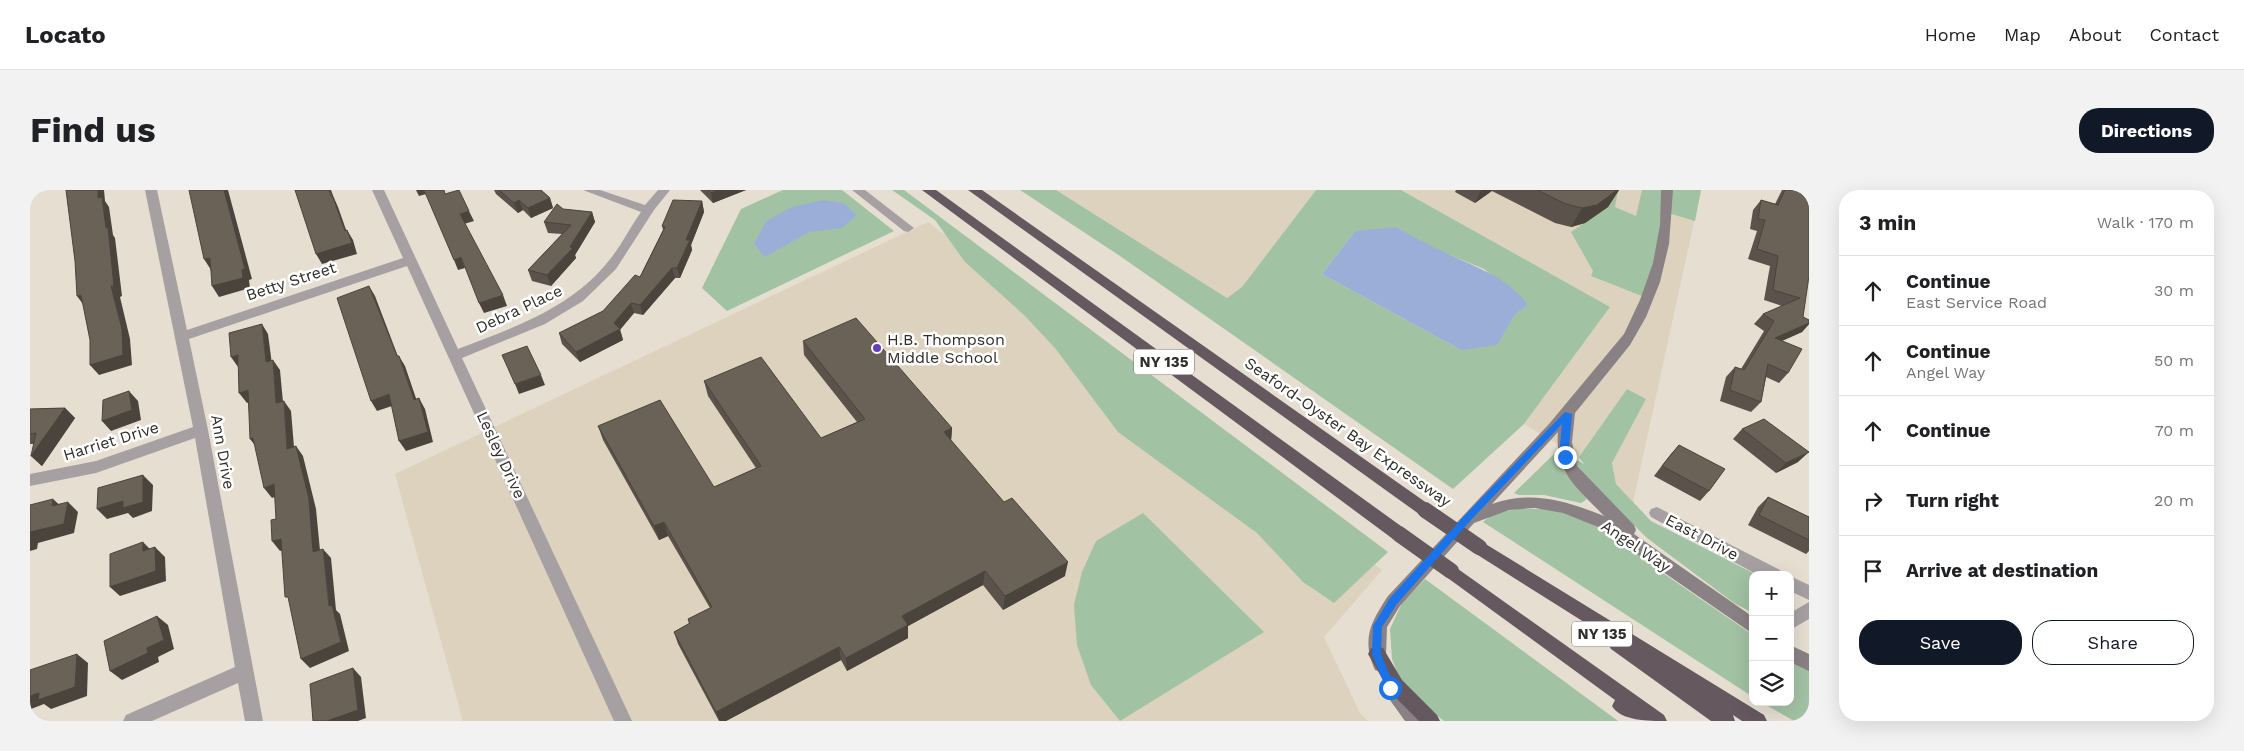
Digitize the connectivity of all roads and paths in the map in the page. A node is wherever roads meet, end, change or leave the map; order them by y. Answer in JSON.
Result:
{"nodes":[{"id":1,"x":151,"y":190,"type":"edge"},
{"id":2,"x":378,"y":190,"type":"edge"},
{"id":3,"x":589,"y":190,"type":"edge"},
{"id":4,"x":664,"y":190,"type":"edge"},
{"id":5,"x":858,"y":190,"type":"edge"},
{"id":6,"x":928,"y":190,"type":"edge"},
{"id":7,"x":974,"y":190,"type":"edge"},
{"id":8,"x":1667,"y":190,"type":"edge"},
{"id":9,"x":648,"y":210,"type":"junction"},
{"id":10,"x":908,"y":228,"type":"dead end"},
{"id":11,"x":410,"y":260,"type":"junction"},
{"id":12,"x":183,"y":336,"type":"junction"},
{"id":13,"x":455,"y":355,"type":"junction"},
{"id":14,"x":1568,"y":414,"type":"junction"},
{"id":15,"x":201,"y":430,"type":"junction"},
{"id":16,"x":30,"y":480,"type":"edge"},
{"id":17,"x":1657,"y":513,"type":"dead end"},
{"id":18,"x":1468,"y":518,"type":"junction"},
{"id":19,"x":1478,"y":547,"type":"junction"},
{"id":20,"x":1451,"y":571,"type":"junction"},
{"id":21,"x":1766,"y":571,"type":"edge"},
{"id":22,"x":1684,"y":579,"type":"junction"},
{"id":23,"x":1794,"y":585,"type":"edge"},
{"id":24,"x":1809,"y":593,"type":"edge"},
{"id":25,"x":1809,"y":609,"type":"edge"},
{"id":26,"x":1730,"y":611,"type":"junction"},
{"id":27,"x":1749,"y":618,"type":"edge"},
{"id":28,"x":1794,"y":619,"type":"edge"},
{"id":29,"x":1749,"y":624,"type":"edge"},
{"id":30,"x":1376,"y":654,"type":"junction"},
{"id":31,"x":1794,"y":655,"type":"edge"},
{"id":32,"x":1809,"y":663,"type":"edge"},
{"id":33,"x":244,"y":671,"type":"junction"},
{"id":34,"x":132,"y":721,"type":"edge"},
{"id":35,"x":254,"y":721,"type":"edge"},
{"id":36,"x":623,"y":721,"type":"edge"},
{"id":37,"x":1417,"y":721,"type":"edge"},
{"id":38,"x":1431,"y":721,"type":"edge"},
{"id":39,"x":1640,"y":721,"type":"edge"},
{"id":40,"x":1658,"y":721,"type":"edge"},
{"id":41,"x":1726,"y":721,"type":"edge"},
{"id":42,"x":1758,"y":721,"type":"edge"}],
"edges":[{"from":1,"to":12,"type":"street","name":"Ann Drive"},
{"from":2,"to":11,"type":"street","name":"Lesley Drive"},
{"from":3,"to":9,"type":"street"},
{"from":4,"to":9,"type":"street","name":"Debra Place"},
{"from":5,"to":10,"type":"street"},
{"from":6,"to":20,"type":"highway","number":"NY 135","bridge":true},
{"from":7,"to":19,"type":"highway","name":"Seaford-Oyster Bay Expressway","number":"NY 135","bridge":true},
{"from":8,"to":14,"type":"street"},
{"from":9,"to":13,"type":"street","name":"Debra Place"},
{"from":11,"to":12,"type":"street","name":"Betty Street"},
{"from":11,"to":13,"type":"street","name":"Lesley Drive"},
{"from":12,"to":15,"type":"street","name":"Ann Drive"},
{"from":13,"to":36,"type":"street","name":"Lesley Drive"},
{"from":14,"to":18,"type":"street"},
{"from":14,"to":22,"type":"street"},
{"from":15,"to":16,"type":"street","name":"Harriet Drive"},
{"from":15,"to":33,"type":"street","name":"Ann Drive"},
{"from":17,"to":21,"type":"street","name":"East Drive"},
{"from":18,"to":22,"type":"street","name":"Angel Way"},
{"from":18,"to":30,"type":"street","name":"Angel Way"},
{"from":19,"to":41,"type":"highway","name":"Seaford-Oyster Bay Expressway","number":"NY 135"},
{"from":19,"to":42,"type":"highway"},
{"from":20,"to":39,"type":"highway"},
{"from":20,"to":40,"type":"highway","number":"NY 135"},
{"from":22,"to":26,"type":"street","name":"Angel Way"},
{"from":23,"to":24,"type":"street"},
{"from":25,"to":28,"type":"street"},
{"from":26,"to":27,"type":"street"},
{"from":26,"to":29,"type":"street","name":"Angel Way"},
{"from":30,"to":37,"type":"street"},
{"from":30,"to":38,"type":"highway"},
{"from":31,"to":32,"type":"street"},
{"from":33,"to":34,"type":"street"},
{"from":33,"to":35,"type":"street","name":"Ann Drive"}]}
